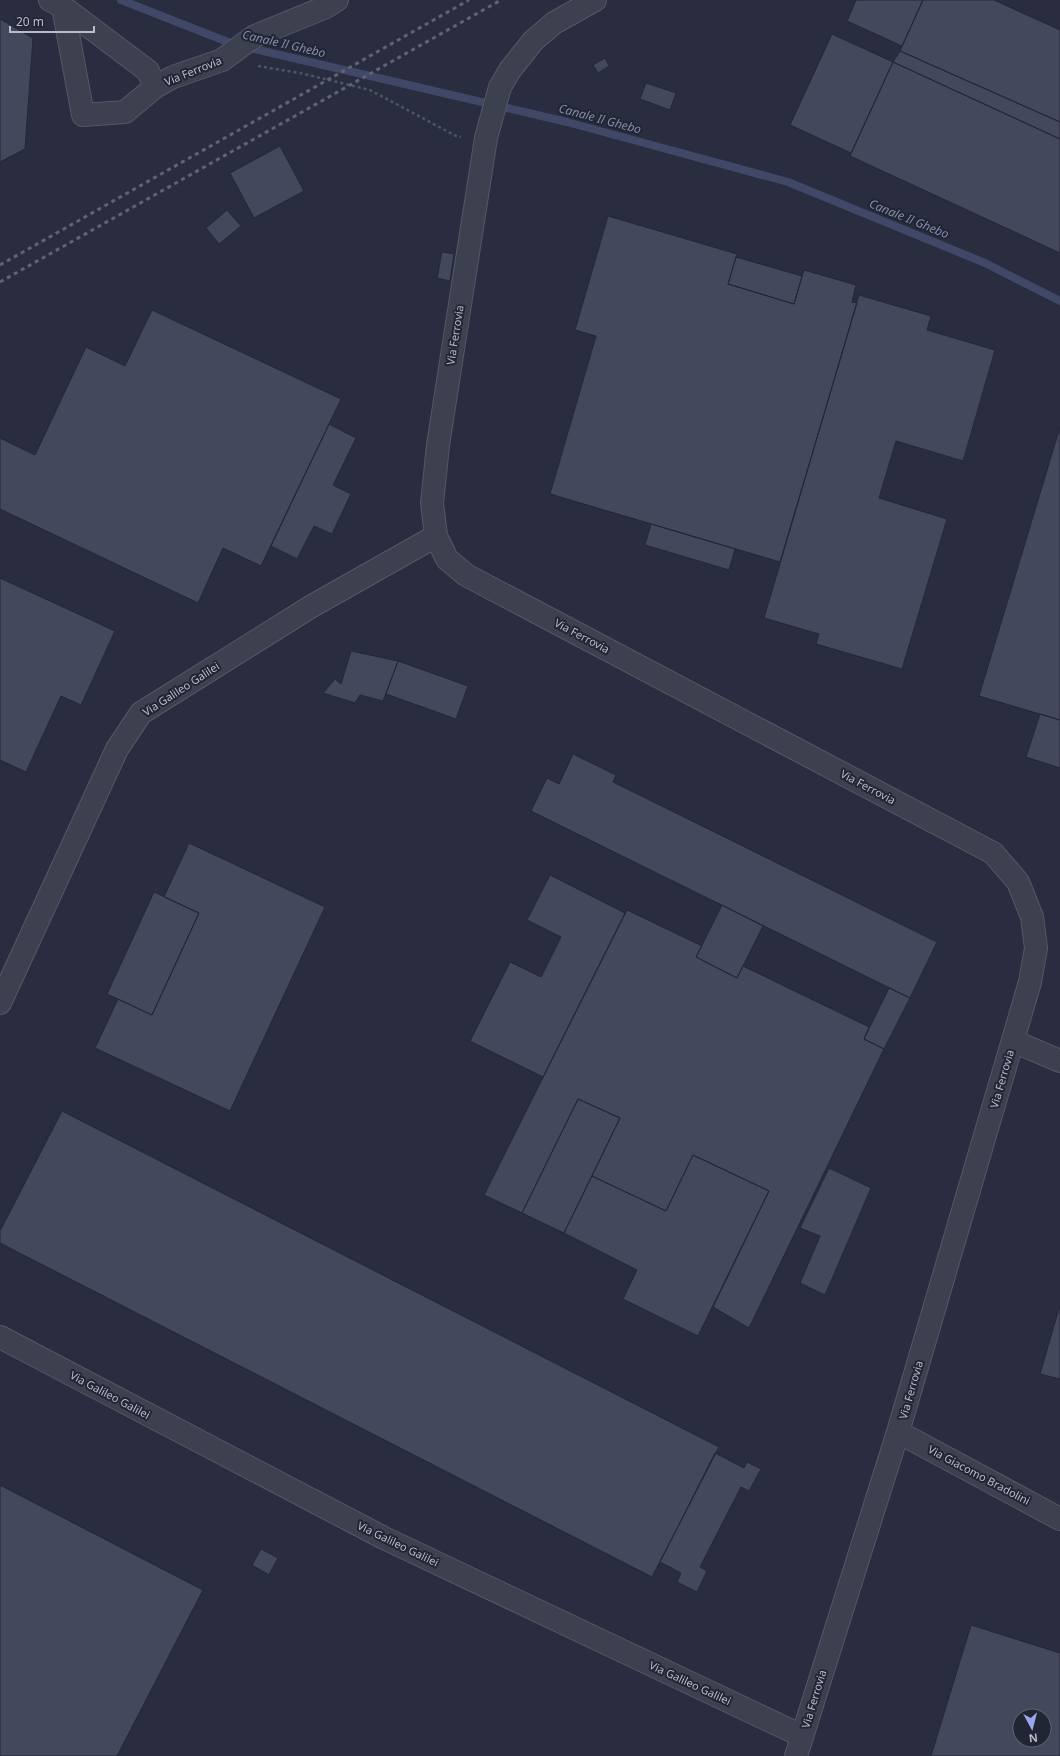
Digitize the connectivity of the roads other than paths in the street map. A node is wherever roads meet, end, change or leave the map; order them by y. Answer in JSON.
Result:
{"nodes":[{"id":1,"x":337,"y":0,"type":"edge"},
{"id":2,"x":595,"y":0,"type":"edge"},
{"id":3,"x":57,"y":4,"type":"edge"},
{"id":4,"x":155,"y":87,"type":"junction"},
{"id":5,"x":436,"y":536,"type":"junction"},
{"id":6,"x":0,"y":1003,"type":"edge"},
{"id":7,"x":1013,"y":1041,"type":"junction"},
{"id":8,"x":1060,"y":1061,"type":"edge"},
{"id":9,"x":0,"y":1338,"type":"edge"},
{"id":10,"x":898,"y":1432,"type":"junction"},
{"id":11,"x":1060,"y":1519,"type":"edge"},
{"id":12,"x":799,"y":1746,"type":"edge"}],
"edges":[{"from":1,"to":4,"type":"street","name":"Via Ferrovia"},
{"from":2,"to":5,"type":"street","name":"Via Ferrovia"},
{"from":3,"to":4,"type":"street"},
{"from":3,"to":4,"type":"street","name":"Via Ferrovia"},
{"from":5,"to":6,"type":"street","name":"Via Galileo Galilei"},
{"from":5,"to":7,"type":"street","name":"Via Ferrovia"},
{"from":7,"to":8,"type":"street"},
{"from":7,"to":10,"type":"street","name":"Via Ferrovia"},
{"from":9,"to":12,"type":"street","name":"Via Galileo Galilei"},
{"from":10,"to":11,"type":"street","name":"Via Giacomo Bradolini"},
{"from":10,"to":12,"type":"street","name":"Via Ferrovia"}]}
